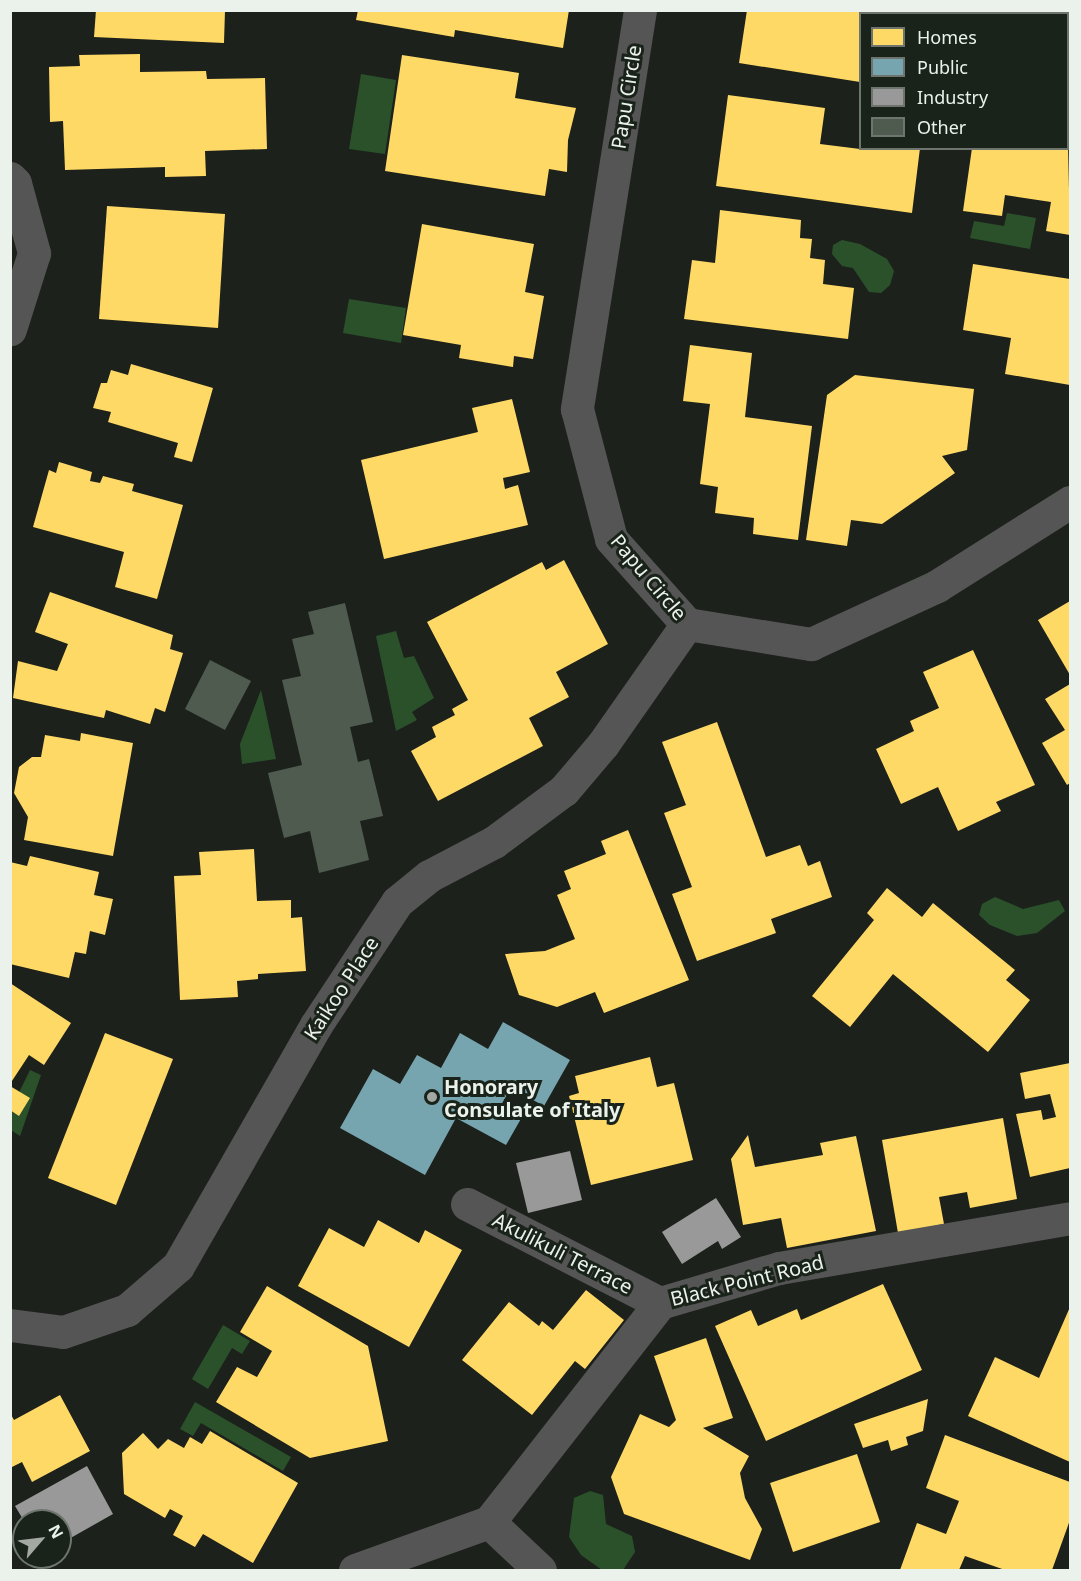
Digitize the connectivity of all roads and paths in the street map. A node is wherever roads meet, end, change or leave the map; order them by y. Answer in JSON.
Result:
{"nodes":[{"id":1,"x":640,"y":10,"type":"edge"},
{"id":2,"x":10,"y":178,"type":"edge"},
{"id":3,"x":10,"y":329,"type":"edge"},
{"id":4,"x":1071,"y":502,"type":"edge"},
{"id":5,"x":687,"y":624,"type":"junction"},
{"id":6,"x":467,"y":1204,"type":"dead end"},
{"id":7,"x":1071,"y":1218,"type":"edge"},
{"id":8,"x":660,"y":1303,"type":"junction"},
{"id":9,"x":10,"y":1326,"type":"edge"},
{"id":10,"x":489,"y":1522,"type":"junction"},
{"id":11,"x":355,"y":1570,"type":"edge"},
{"id":12,"x":540,"y":1570,"type":"edge"}],
"edges":[{"from":1,"to":5,"type":"street","name":"Papu Circle"},
{"from":2,"to":3,"type":"street"},
{"from":4,"to":5,"type":"street","name":"Papu Circle"},
{"from":5,"to":9,"type":"street","name":"Kaikoo Place"},
{"from":6,"to":8,"type":"street","name":"Akulikuli Terrace"},
{"from":7,"to":8,"type":"street","name":"Black Point Road"},
{"from":8,"to":10,"type":"street","name":"Black Point Road"},
{"from":10,"to":11,"type":"street"},
{"from":10,"to":12,"type":"street"}]}
